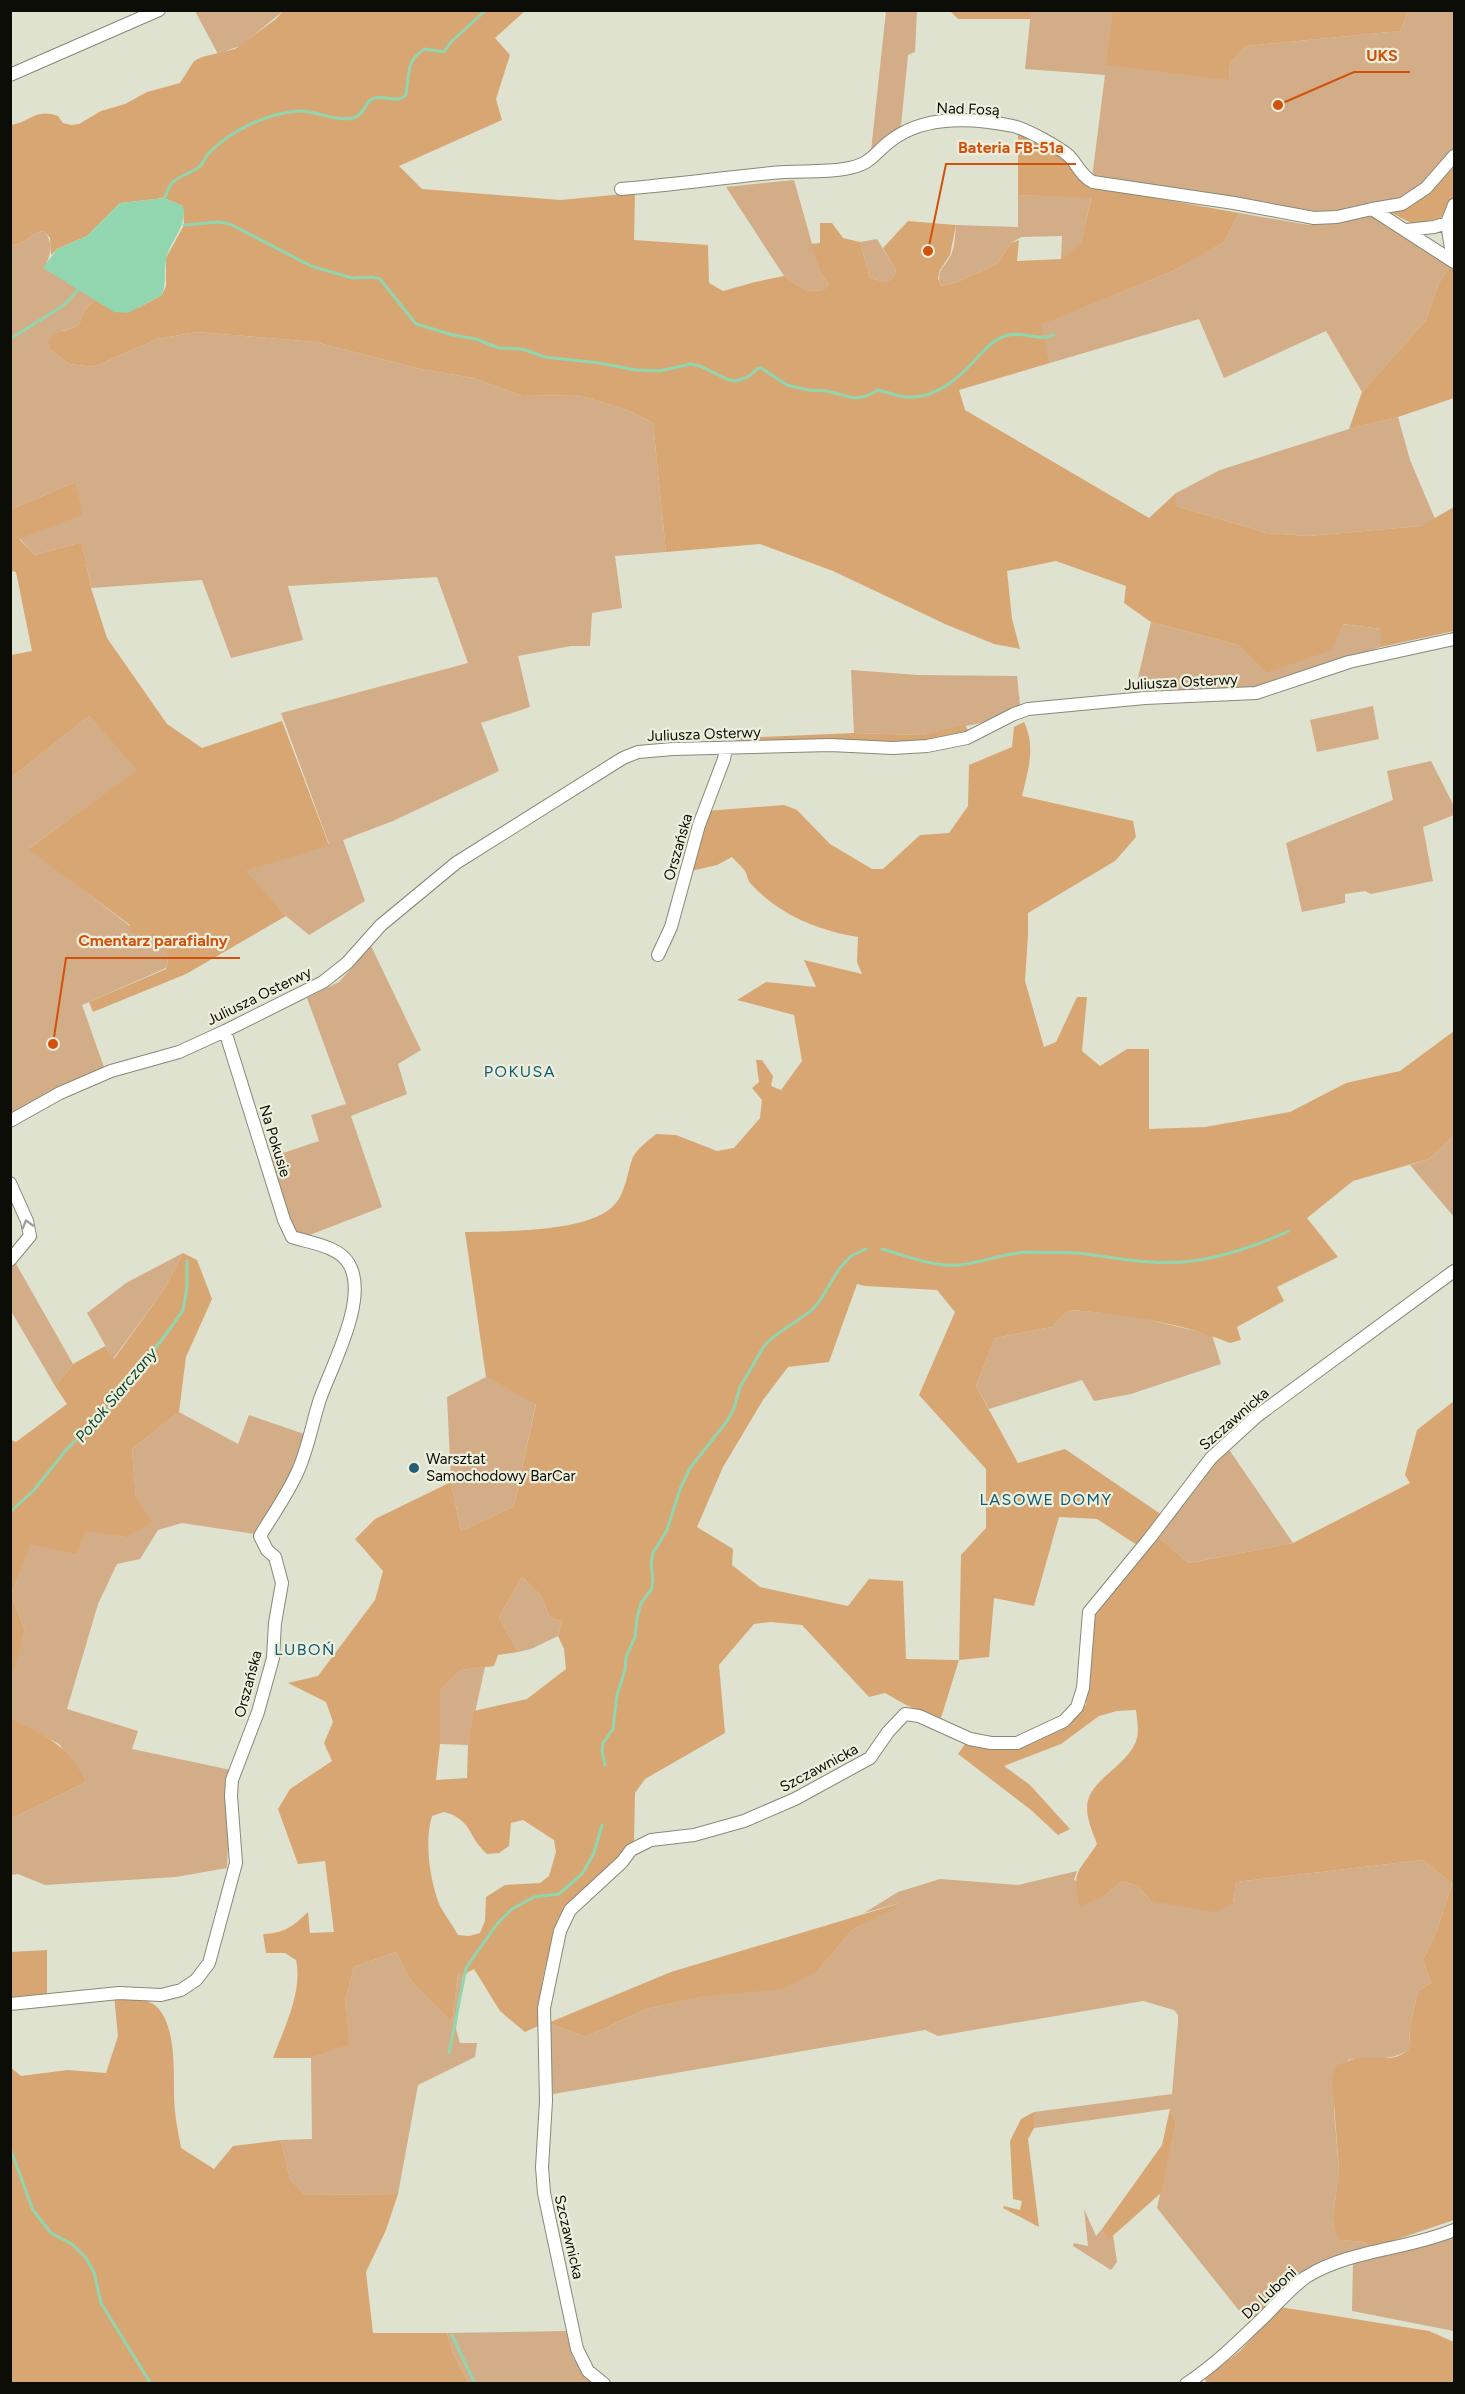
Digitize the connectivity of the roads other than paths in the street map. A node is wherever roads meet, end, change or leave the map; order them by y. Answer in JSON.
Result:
{"nodes":[{"id":1,"x":159,"y":10,"type":"edge"},
{"id":2,"x":10,"y":75,"type":"edge"},
{"id":3,"x":1455,"y":156,"type":"edge"},
{"id":4,"x":621,"y":189,"type":"dead end"},
{"id":5,"x":1455,"y":205,"type":"edge"},
{"id":6,"x":1372,"y":209,"type":"junction"},
{"id":7,"x":1447,"y":223,"type":"junction"},
{"id":8,"x":1407,"y":230,"type":"junction"},
{"id":9,"x":1454,"y":261,"type":"edge"},
{"id":10,"x":1455,"y":639,"type":"edge"},
{"id":11,"x":726,"y":748,"type":"junction"},
{"id":12,"x":658,"y":955,"type":"dead end"},
{"id":13,"x":225,"y":1031,"type":"junction"},
{"id":14,"x":10,"y":1121,"type":"edge"},
{"id":15,"x":10,"y":1183,"type":"edge"},
{"id":16,"x":313,"y":1245,"type":"joint"},
{"id":17,"x":10,"y":1260,"type":"edge"},
{"id":18,"x":1455,"y":1271,"type":"edge"},
{"id":19,"x":10,"y":2004,"type":"edge"},
{"id":20,"x":1455,"y":2230,"type":"edge"},
{"id":21,"x":604,"y":2384,"type":"edge"},
{"id":22,"x":1186,"y":2384,"type":"edge"}],
"edges":[{"from":1,"to":2,"type":"street"},
{"from":3,"to":6,"type":"street","name":"Nad Fosą"},
{"from":4,"to":6,"type":"street","name":"Nad Fosą"},
{"from":5,"to":7,"type":"street"},
{"from":6,"to":8,"type":"street"},
{"from":7,"to":8,"type":"street"},
{"from":7,"to":9,"type":"street"},
{"from":8,"to":9,"type":"street"},
{"from":10,"to":11,"type":"street","name":"Juliusza Osterwy"},
{"from":11,"to":12,"type":"street","name":"Orszańska"},
{"from":11,"to":13,"type":"street","name":"Juliusza Osterwy"},
{"from":13,"to":14,"type":"street","name":"Juliusza Osterwy"},
{"from":13,"to":16,"type":"street","name":"Na Pokusie"},
{"from":17,"to":15,"type":"street","one_way":true},
{"from":16,"to":19,"type":"street","name":"Orszańska"},
{"from":18,"to":21,"type":"street","name":"Szczawnicka"},
{"from":20,"to":22,"type":"street","name":"Do Luboni"}]}
